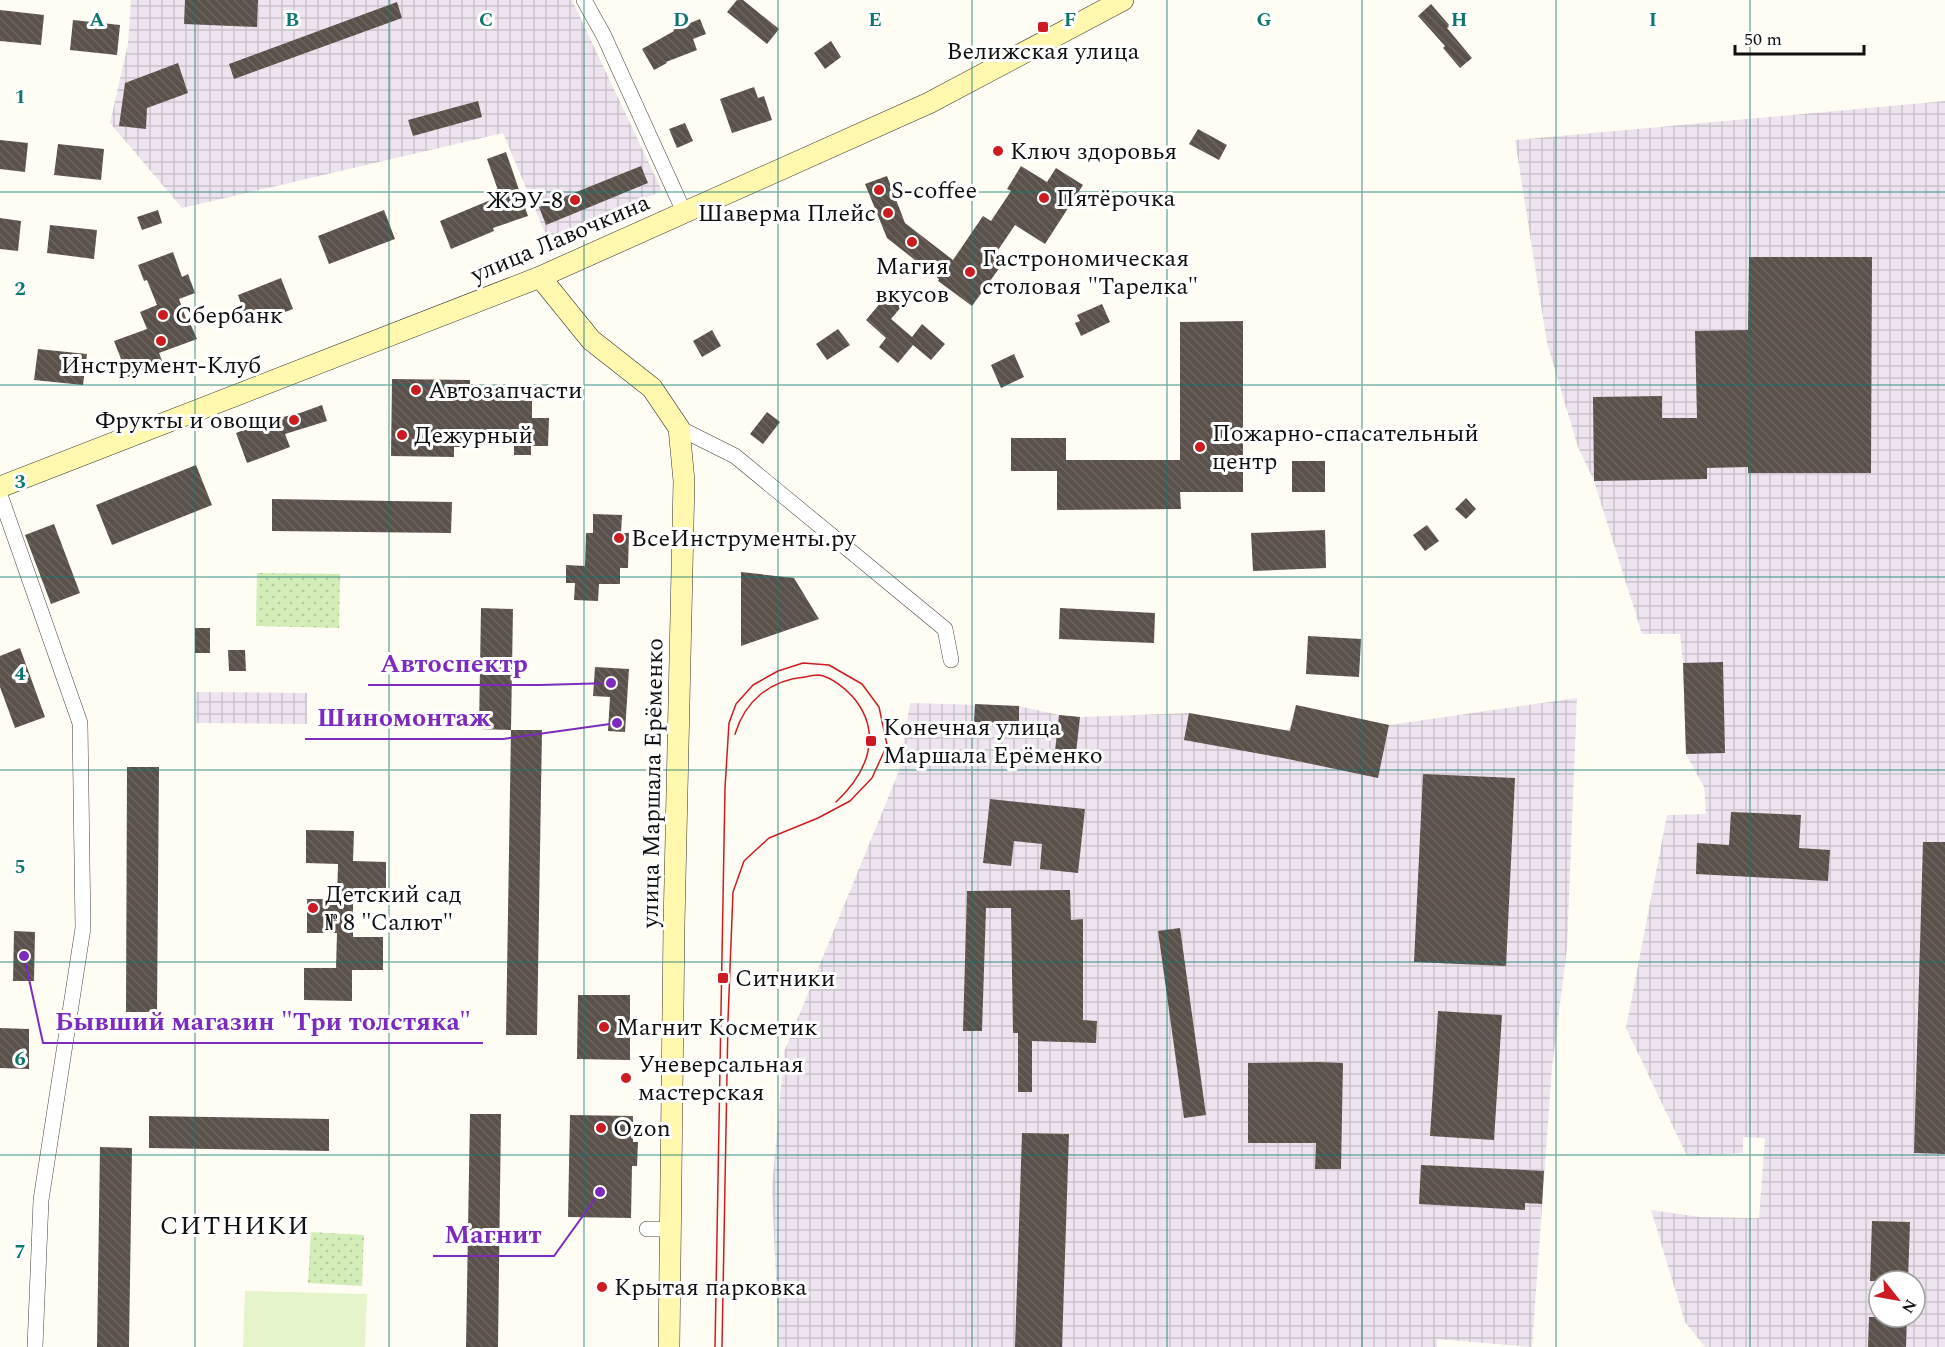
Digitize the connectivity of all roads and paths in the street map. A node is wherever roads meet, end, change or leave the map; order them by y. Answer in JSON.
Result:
{"nodes":[{"id":1,"x":584,"y":0,"type":"edge"},
{"id":2,"x":1123,"y":0,"type":"edge"},
{"id":3,"x":684,"y":212,"type":"junction"},
{"id":4,"x":540,"y":277,"type":"junction"},
{"id":5,"x":679,"y":428,"type":"junction"},
{"id":6,"x":0,"y":487,"type":"edge"},
{"id":7,"x":0,"y":495,"type":"edge"},
{"id":8,"x":951,"y":660,"type":"dead end"},
{"id":9,"x":647,"y":1229,"type":"dead end"},
{"id":10,"x":671,"y":1229,"type":"junction"},
{"id":11,"x":35,"y":1347,"type":"edge"},
{"id":12,"x":669,"y":1347,"type":"edge"}],
"edges":[{"from":1,"to":3,"type":"street"},
{"from":2,"to":3,"type":"main road","name":"улица Лавочкина"},
{"from":3,"to":4,"type":"main road","name":"улица Лавочкина"},
{"from":4,"to":5,"type":"main road","name":"улица Маршала Ерёменко"},
{"from":4,"to":6,"type":"main road","name":"улица Лавочкина"},
{"from":5,"to":8,"type":"street"},
{"from":5,"to":10,"type":"main road","name":"улица Маршала Ерёменко"},
{"from":7,"to":11,"type":"street"},
{"from":9,"to":10,"type":"street"},
{"from":10,"to":12,"type":"main road","name":"улица Маршала Ерёменко"}]}
